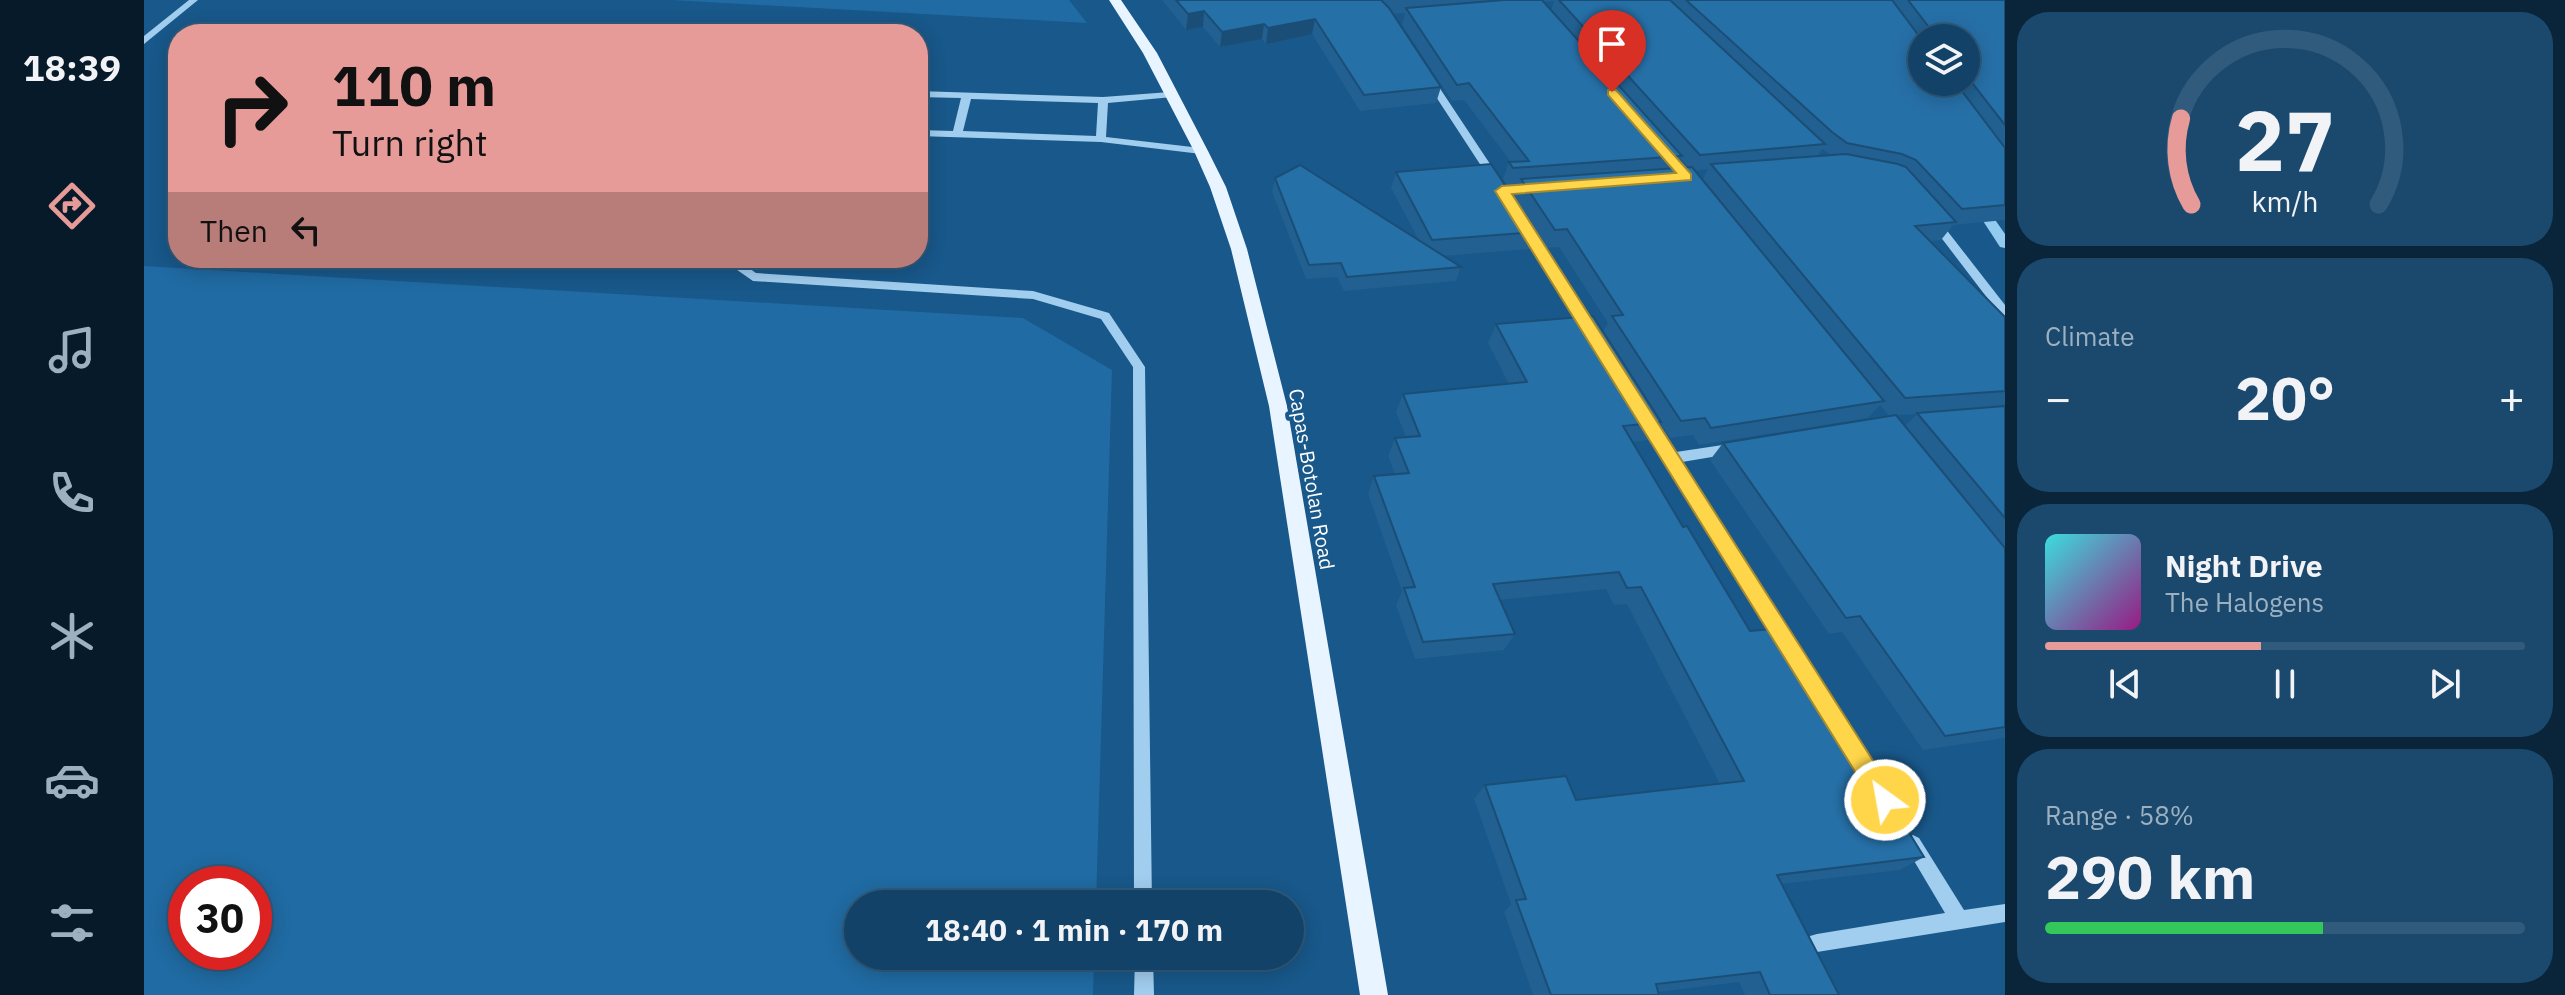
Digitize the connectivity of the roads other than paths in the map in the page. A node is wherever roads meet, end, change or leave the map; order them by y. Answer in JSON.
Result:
{"nodes":[{"id":1,"x":194,"y":0,"type":"edge"},
{"id":2,"x":1115,"y":0,"type":"edge"},
{"id":3,"x":144,"y":41,"type":"edge"},
{"id":4,"x":1425,"y":73,"type":"edge"},
{"id":5,"x":928,"y":94,"type":"edge"},
{"id":6,"x":1170,"y":95,"type":"junction"},
{"id":7,"x":967,"y":96,"type":"junction"},
{"id":8,"x":1103,"y":100,"type":"junction"},
{"id":9,"x":928,"y":133,"type":"edge"},
{"id":10,"x":957,"y":134,"type":"junction"},
{"id":11,"x":1101,"y":139,"type":"junction"},
{"id":12,"x":1201,"y":151,"type":"junction"},
{"id":13,"x":1502,"y":191,"type":"edge"},
{"id":14,"x":1926,"y":212,"type":"edge"},
{"id":15,"x":1519,"y":217,"type":"edge"},
{"id":16,"x":740,"y":268,"type":"edge"},
{"id":17,"x":2005,"y":313,"type":"edge"},
{"id":18,"x":1596,"y":338,"type":"edge"},
{"id":19,"x":1639,"y":404,"type":"edge"},
{"id":20,"x":1748,"y":446,"type":"edge"},
{"id":21,"x":1673,"y":458,"type":"junction"},
{"id":22,"x":1877,"y":787,"type":"edge"},
{"id":23,"x":1902,"y":826,"type":"edge"},
{"id":24,"x":1143,"y":890,"type":"edge"},
{"id":25,"x":2005,"y":913,"type":"edge"},
{"id":26,"x":1959,"y":919,"type":"junction"},
{"id":27,"x":1817,"y":943,"type":"dead end"},
{"id":28,"x":1144,"y":970,"type":"edge"},
{"id":29,"x":1144,"y":995,"type":"edge"},
{"id":30,"x":1374,"y":995,"type":"edge"}],
"edges":[{"from":1,"to":3,"type":"street"},
{"from":2,"to":6,"type":"main road","name":"Capas-Botolan Road"},
{"from":4,"to":13,"type":"street"},
{"from":5,"to":7,"type":"street"},
{"from":6,"to":8,"type":"street"},
{"from":6,"to":12,"type":"main road","name":"Capas-Botolan Road"},
{"from":7,"to":8,"type":"street"},
{"from":7,"to":10,"type":"street"},
{"from":8,"to":11,"type":"street"},
{"from":9,"to":10,"type":"street"},
{"from":10,"to":11,"type":"street"},
{"from":11,"to":12,"type":"street"},
{"from":12,"to":30,"type":"main road","name":"Capas-Botolan Road"},
{"from":14,"to":17,"type":"street"},
{"from":15,"to":18,"type":"street"},
{"from":16,"to":24,"type":"street"},
{"from":19,"to":21,"type":"street"},
{"from":20,"to":21,"type":"street"},
{"from":21,"to":22,"type":"street"},
{"from":23,"to":26,"type":"street"},
{"from":25,"to":26,"type":"street"},
{"from":26,"to":27,"type":"street"},
{"from":28,"to":29,"type":"street"}]}
